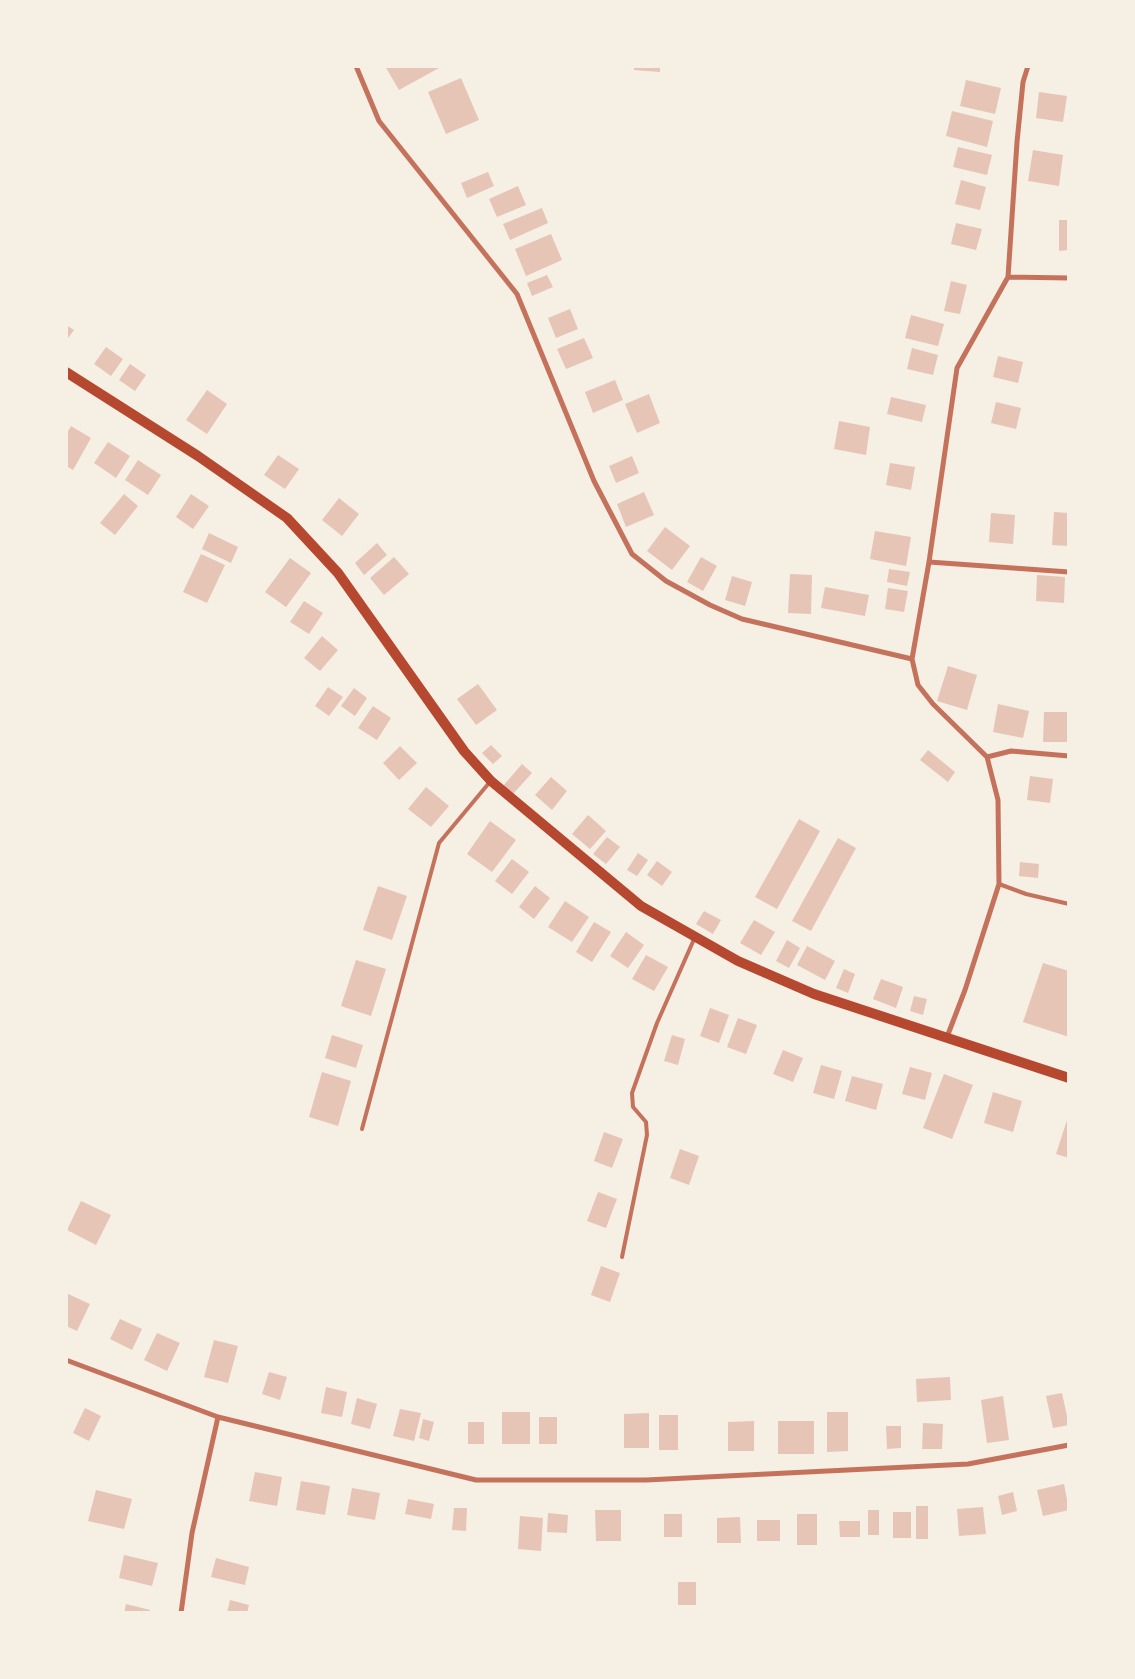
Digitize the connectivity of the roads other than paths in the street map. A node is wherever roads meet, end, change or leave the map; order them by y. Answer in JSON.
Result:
{"nodes":[{"id":1,"x":356,"y":66,"type":"edge"},
{"id":2,"x":1028,"y":66,"type":"edge"},
{"id":3,"x":1008,"y":277,"type":"junction"},
{"id":4,"x":1069,"y":278,"type":"edge"},
{"id":5,"x":66,"y":372,"type":"edge"},
{"id":6,"x":929,"y":562,"type":"junction"},
{"id":7,"x":1069,"y":572,"type":"edge"},
{"id":8,"x":912,"y":659,"type":"junction"},
{"id":9,"x":1069,"y":756,"type":"edge"},
{"id":10,"x":987,"y":757,"type":"junction"},
{"id":11,"x":491,"y":781,"type":"junction"},
{"id":12,"x":999,"y":884,"type":"junction"},
{"id":13,"x":1069,"y":904,"type":"edge"},
{"id":14,"x":695,"y":937,"type":"junction"},
{"id":15,"x":946,"y":1037,"type":"junction"},
{"id":16,"x":1069,"y":1078,"type":"edge"},
{"id":17,"x":362,"y":1129,"type":"dead end"},
{"id":18,"x":622,"y":1257,"type":"dead end"},
{"id":19,"x":66,"y":1360,"type":"edge"},
{"id":20,"x":218,"y":1417,"type":"junction"},
{"id":21,"x":1069,"y":1445,"type":"edge"},
{"id":22,"x":181,"y":1613,"type":"edge"}],
"edges":[{"from":1,"to":8,"type":"street"},
{"from":2,"to":3,"type":"street"},
{"from":3,"to":4,"type":"street"},
{"from":3,"to":6,"type":"street"},
{"from":5,"to":11,"type":"main road"},
{"from":6,"to":7,"type":"street"},
{"from":6,"to":8,"type":"street"},
{"from":8,"to":10,"type":"street"},
{"from":9,"to":10,"type":"street"},
{"from":10,"to":12,"type":"street"},
{"from":11,"to":14,"type":"main road"},
{"from":11,"to":17,"type":"lane"},
{"from":12,"to":13,"type":"lane"},
{"from":12,"to":15,"type":"street"},
{"from":14,"to":15,"type":"main road"},
{"from":14,"to":18,"type":"lane"},
{"from":15,"to":16,"type":"main road"},
{"from":19,"to":20,"type":"street"},
{"from":20,"to":21,"type":"street"},
{"from":20,"to":22,"type":"street"}]}
